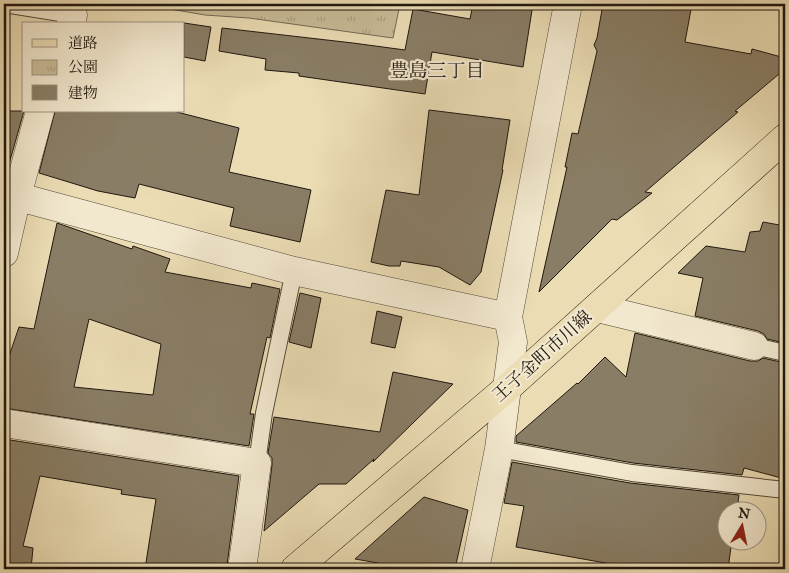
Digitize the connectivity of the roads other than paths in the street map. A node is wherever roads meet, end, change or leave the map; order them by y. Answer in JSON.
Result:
{"nodes":[{"id":1,"x":4,"y":4,"type":"edge"},
{"id":2,"x":568,"y":4,"type":"edge"},
{"id":3,"x":73,"y":14,"type":"edge"},
{"id":4,"x":40,"y":112,"type":"edge"},
{"id":5,"x":785,"y":138,"type":"edge"},
{"id":6,"x":10,"y":194,"type":"edge"},
{"id":7,"x":4,"y":253,"type":"edge"},
{"id":8,"x":294,"y":271,"type":"junction"},
{"id":9,"x":597,"y":308,"type":"junction"},
{"id":10,"x":508,"y":317,"type":"junction"},
{"id":11,"x":754,"y":346,"type":"joint"},
{"id":12,"x":785,"y":353,"type":"edge"},
{"id":13,"x":506,"y":389,"type":"junction"},
{"id":14,"x":4,"y":423,"type":"edge"},
{"id":15,"x":499,"y":449,"type":"junction"},
{"id":16,"x":257,"y":463,"type":"junction"},
{"id":17,"x":785,"y":490,"type":"edge"},
{"id":18,"x":242,"y":569,"type":"edge"},
{"id":19,"x":296,"y":569,"type":"edge"},
{"id":20,"x":475,"y":569,"type":"edge"}],
"edges":[{"from":1,"to":3,"type":"lane"},
{"from":2,"to":10,"type":"street"},
{"from":4,"to":6,"type":"street"},
{"from":5,"to":9,"type":"main road","name":"王子金町市川線"},
{"from":6,"to":7,"type":"street"},
{"from":6,"to":8,"type":"street"},
{"from":8,"to":10,"type":"street"},
{"from":8,"to":16,"type":"lane"},
{"from":9,"to":11,"type":"street"},
{"from":9,"to":13,"type":"main road","name":"王子金町市川線"},
{"from":10,"to":13,"type":"street"},
{"from":11,"to":12,"type":"lane"},
{"from":13,"to":15,"type":"street"},
{"from":13,"to":19,"type":"main road","name":"王子金町市川線"},
{"from":14,"to":16,"type":"street"},
{"from":15,"to":17,"type":"lane"},
{"from":15,"to":20,"type":"street"},
{"from":16,"to":18,"type":"street"}]}
